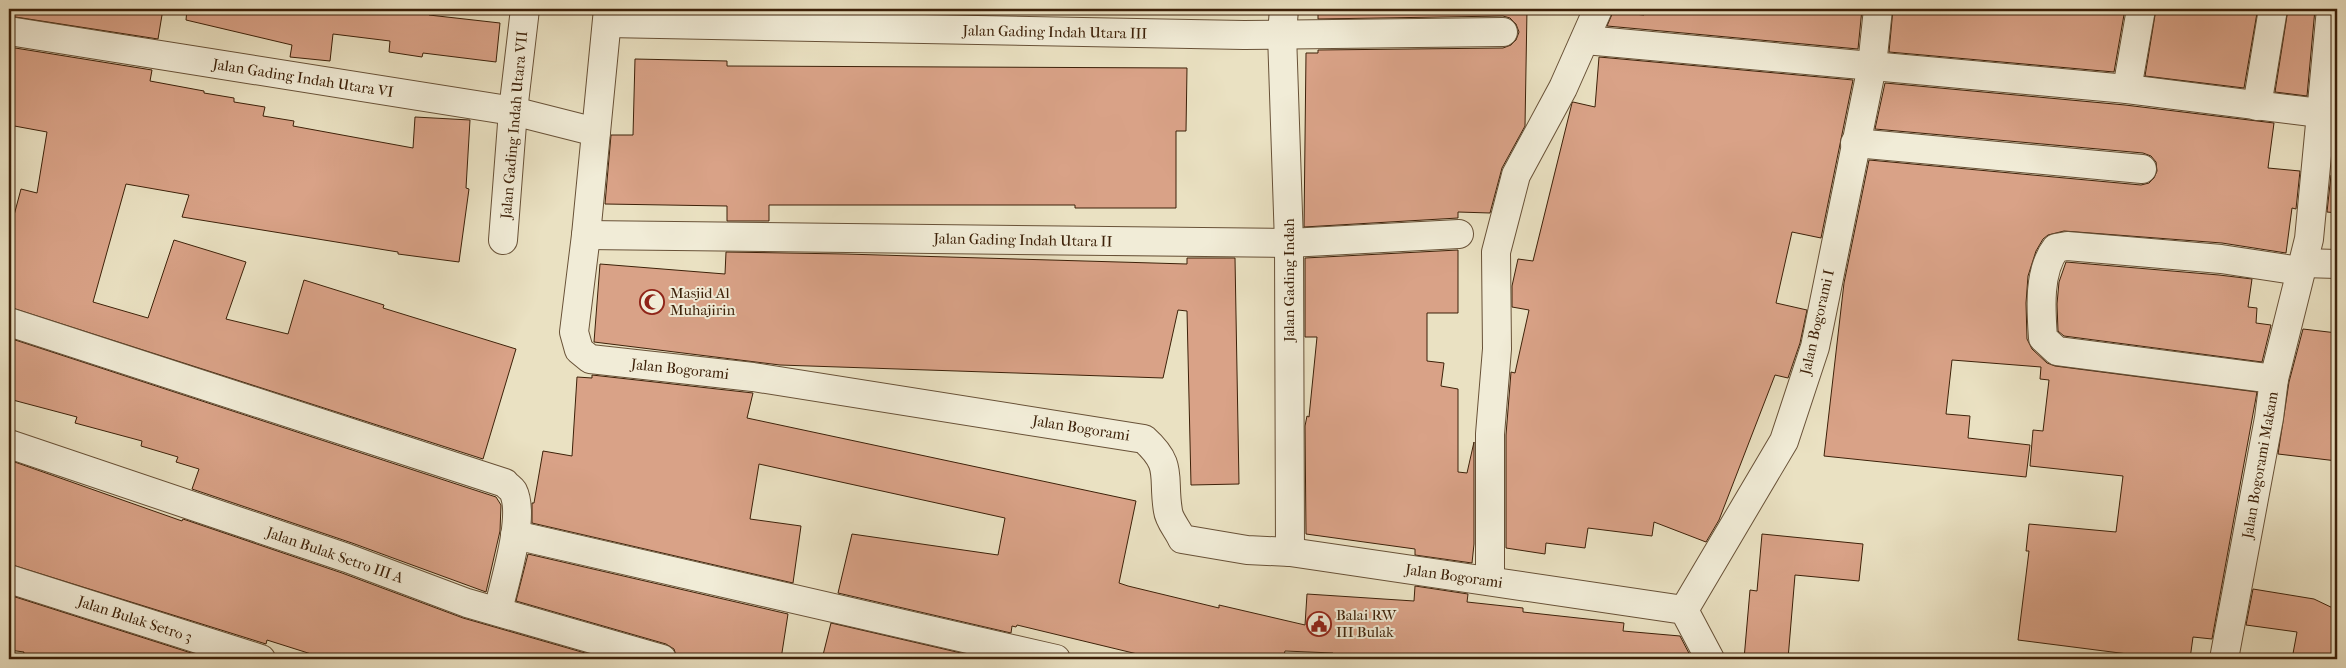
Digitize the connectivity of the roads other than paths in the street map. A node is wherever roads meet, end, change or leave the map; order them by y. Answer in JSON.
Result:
{"nodes":[{"id":1,"x":525,"y":9,"type":"edge"},
{"id":2,"x":1598,"y":9,"type":"edge"},
{"id":3,"x":1878,"y":9,"type":"edge"},
{"id":4,"x":2141,"y":9,"type":"edge"},
{"id":5,"x":2273,"y":9,"type":"edge"},
{"id":6,"x":2331,"y":9,"type":"edge"},
{"id":7,"x":608,"y":16,"type":"edge"},
{"id":8,"x":1283,"y":22,"type":"edge"},
{"id":9,"x":9,"y":31,"type":"edge"},
{"id":10,"x":1502,"y":32,"type":"dead end"},
{"id":11,"x":1585,"y":40,"type":"junction"},
{"id":12,"x":1872,"y":66,"type":"junction"},
{"id":13,"x":2127,"y":89,"type":"junction"},
{"id":14,"x":2257,"y":106,"type":"junction"},
{"id":15,"x":512,"y":111,"type":"junction"},
{"id":16,"x":2320,"y":114,"type":"junction"},
{"id":17,"x":596,"y":132,"type":"junction"},
{"id":18,"x":1854,"y":143,"type":"junction"},
{"id":19,"x":2142,"y":169,"type":"dead end"},
{"id":20,"x":1459,"y":234,"type":"dead end"},
{"id":21,"x":586,"y":235,"type":"junction"},
{"id":22,"x":503,"y":240,"type":"dead end"},
{"id":23,"x":1289,"y":243,"type":"junction"},
{"id":24,"x":2304,"y":258,"type":"junction"},
{"id":25,"x":2337,"y":264,"type":"edge"},
{"id":26,"x":9,"y":322,"type":"edge"},
{"id":27,"x":2274,"y":379,"type":"junction"},
{"id":28,"x":9,"y":444,"type":"edge"},
{"id":29,"x":516,"y":535,"type":"junction"},
{"id":30,"x":1290,"y":552,"type":"junction"},
{"id":31,"x":9,"y":579,"type":"edge"},
{"id":32,"x":1490,"y":581,"type":"junction"},
{"id":33,"x":1684,"y":610,"type":"junction"},
{"id":34,"x":498,"y":611,"type":"junction"},
{"id":35,"x":260,"y":659,"type":"edge"},
{"id":36,"x":662,"y":659,"type":"edge"},
{"id":37,"x":1056,"y":659,"type":"edge"},
{"id":38,"x":1710,"y":659,"type":"edge"},
{"id":39,"x":2224,"y":659,"type":"edge"}],
"edges":[{"from":1,"to":15,"type":"street","name":"Jalan Gading Indah Utara VII"},
{"from":2,"to":11,"type":"street"},
{"from":3,"to":12,"type":"street","name":"Jalan Bogorami I"},
{"from":4,"to":13,"type":"street"},
{"from":5,"to":14,"type":"street"},
{"from":6,"to":16,"type":"street","name":"Jalan Bogorami Makam"},
{"from":7,"to":8,"type":"street","name":"Jalan Gading Indah Utara III"},
{"from":7,"to":17,"type":"street"},
{"from":8,"to":10,"type":"street","name":"Jalan Gading Indah Utara III"},
{"from":8,"to":23,"type":"street","name":"Jalan Gading Indah"},
{"from":9,"to":15,"type":"street","name":"Jalan Gading Indah Utara VI"},
{"from":11,"to":12,"type":"street"},
{"from":11,"to":32,"type":"street"},
{"from":12,"to":13,"type":"street"},
{"from":12,"to":18,"type":"street","name":"Jalan Bogorami I"},
{"from":13,"to":14,"type":"street"},
{"from":14,"to":16,"type":"street"},
{"from":15,"to":17,"type":"street","name":"Jalan Gading Indah Utara VI"},
{"from":15,"to":22,"type":"street","name":"Jalan Gading Indah Utara VII"},
{"from":16,"to":24,"type":"street","name":"Jalan Bogorami Makam"},
{"from":17,"to":21,"type":"street"},
{"from":18,"to":19,"type":"street"},
{"from":18,"to":33,"type":"street","name":"Jalan Bogorami I"},
{"from":20,"to":23,"type":"street","name":"Jalan Gading Indah Utara II"},
{"from":21,"to":23,"type":"street","name":"Jalan Gading Indah Utara II"},
{"from":21,"to":30,"type":"street","name":"Jalan Bogorami"},
{"from":23,"to":30,"type":"street","name":"Jalan Gading Indah"},
{"from":24,"to":25,"type":"street"},
{"from":24,"to":27,"type":"street","name":"Jalan Bogorami Makam"},
{"from":24,"to":27,"type":"street"},
{"from":26,"to":29,"type":"street"},
{"from":27,"to":39,"type":"street","name":"Jalan Bogorami Makam"},
{"from":28,"to":34,"type":"street","name":"Jalan Bulak Setro III A"},
{"from":29,"to":34,"type":"street"},
{"from":29,"to":37,"type":"street"},
{"from":30,"to":32,"type":"street","name":"Jalan Bogorami"},
{"from":31,"to":35,"type":"street","name":"Jalan Bulak Setro 3"},
{"from":32,"to":33,"type":"street","name":"Jalan Bogorami"},
{"from":33,"to":38,"type":"street"},
{"from":34,"to":36,"type":"street","name":"Jalan Bulak Setro III A"}]}
